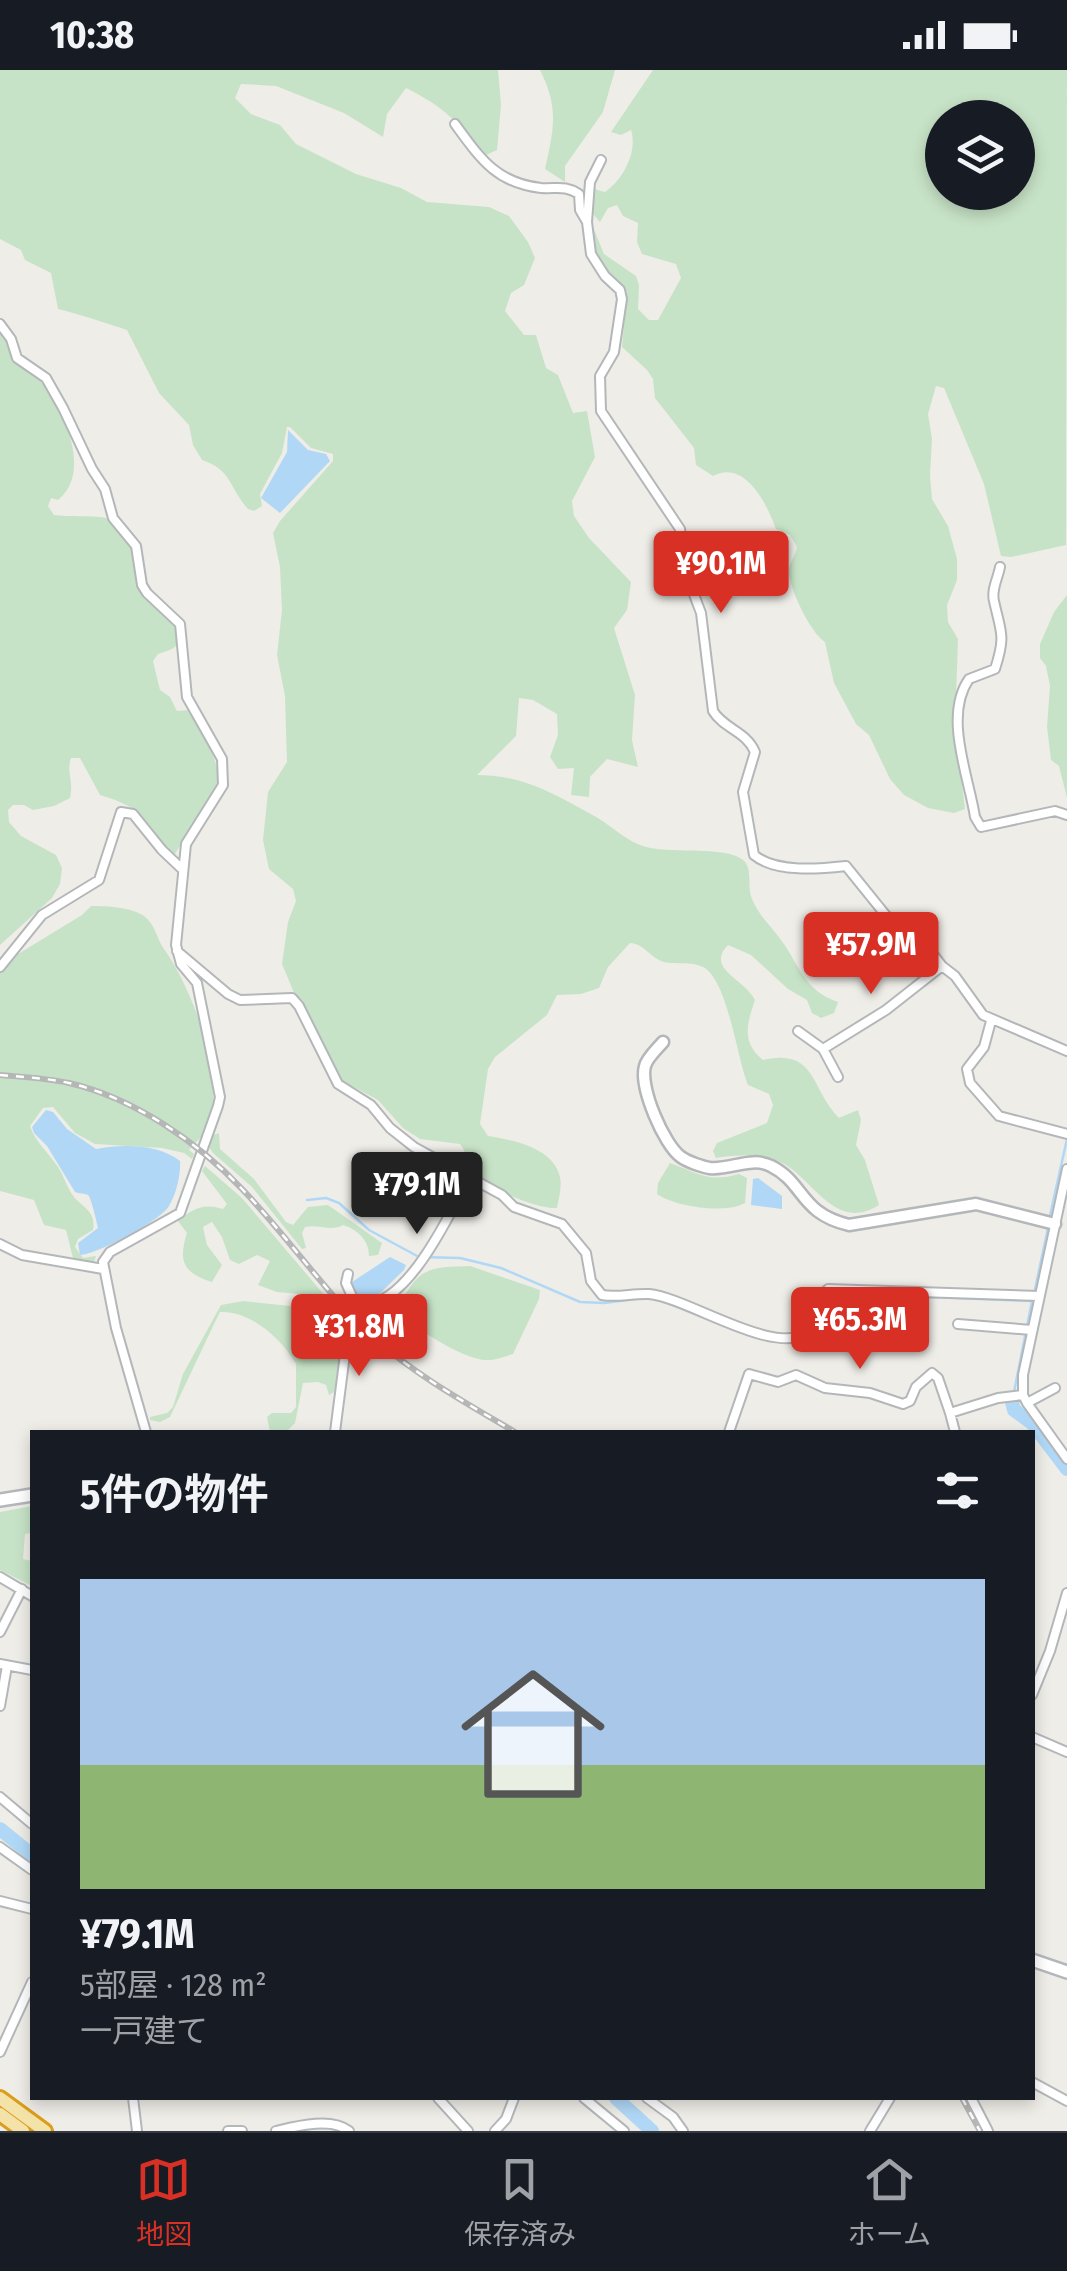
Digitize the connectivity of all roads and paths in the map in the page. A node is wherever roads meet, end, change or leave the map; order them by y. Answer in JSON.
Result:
{"nodes":[{"id":1,"x":455,"y":124,"type":"dead end"},
{"id":2,"x":602,"y":160,"type":"dead end"},
{"id":3,"x":587,"y":222,"type":"junction"},
{"id":4,"x":0,"y":324,"type":"edge"},
{"id":5,"x":1000,"y":567,"type":"dead end"},
{"id":6,"x":1067,"y":815,"type":"edge"},
{"id":7,"x":182,"y":868,"type":"junction"},
{"id":8,"x":177,"y":951,"type":"junction"},
{"id":9,"x":942,"y":966,"type":"junction"},
{"id":10,"x":0,"y":967,"type":"edge"},
{"id":11,"x":991,"y":1021,"type":"junction"},
{"id":12,"x":798,"y":1031,"type":"dead end"},
{"id":13,"x":663,"y":1042,"type":"dead end"},
{"id":14,"x":823,"y":1048,"type":"junction"},
{"id":15,"x":1067,"y":1050,"type":"edge"},
{"id":16,"x":838,"y":1077,"type":"dead end"},
{"id":17,"x":1067,"y":1134,"type":"edge"},
{"id":18,"x":1067,"y":1170,"type":"edge"},
{"id":19,"x":469,"y":1178,"type":"junction"},
{"id":20,"x":1065,"y":1188,"type":"edge"},
{"id":21,"x":1054,"y":1224,"type":"junction"},
{"id":22,"x":0,"y":1244,"type":"edge"},
{"id":23,"x":103,"y":1269,"type":"junction"},
{"id":24,"x":348,"y":1274,"type":"dead end"},
{"id":25,"x":1038,"y":1296,"type":"junction"},
{"id":26,"x":354,"y":1302,"type":"junction"},
{"id":27,"x":366,"y":1305,"type":"junction"},
{"id":28,"x":357,"y":1315,"type":"junction"},
{"id":29,"x":958,"y":1324,"type":"dead end"},
{"id":30,"x":1032,"y":1330,"type":"junction"},
{"id":31,"x":1055,"y":1388,"type":"dead end"},
{"id":32,"x":1025,"y":1399,"type":"junction"},
{"id":33,"x":950,"y":1412,"type":"junction"},
{"id":34,"x":145,"y":1430,"type":"edge"},
{"id":35,"x":335,"y":1430,"type":"edge"},
{"id":36,"x":730,"y":1430,"type":"edge"},
{"id":37,"x":954,"y":1430,"type":"edge"},
{"id":38,"x":1067,"y":1459,"type":"edge"},
{"id":39,"x":30,"y":1495,"type":"edge"},
{"id":40,"x":0,"y":1500,"type":"edge"},
{"id":41,"x":0,"y":1576,"type":"edge"},
{"id":42,"x":22,"y":1590,"type":"junction"},
{"id":43,"x":1067,"y":1594,"type":"edge"},
{"id":44,"x":30,"y":1595,"type":"edge"},
{"id":45,"x":0,"y":1632,"type":"edge"},
{"id":46,"x":4,"y":1665,"type":"edge"},
{"id":47,"x":30,"y":1670,"type":"edge"},
{"id":48,"x":1035,"y":1688,"type":"edge"},
{"id":49,"x":0,"y":1706,"type":"edge"},
{"id":50,"x":1035,"y":1738,"type":"edge"},
{"id":51,"x":1067,"y":1752,"type":"edge"},
{"id":52,"x":0,"y":1797,"type":"edge"},
{"id":53,"x":30,"y":1822,"type":"edge"},
{"id":54,"x":0,"y":1847,"type":"edge"},
{"id":55,"x":30,"y":1869,"type":"edge"},
{"id":56,"x":0,"y":1901,"type":"edge"},
{"id":57,"x":30,"y":1908,"type":"edge"},
{"id":58,"x":1035,"y":1961,"type":"edge"},
{"id":59,"x":1067,"y":1972,"type":"edge"},
{"id":60,"x":30,"y":1986,"type":"edge"},
{"id":61,"x":0,"y":2052,"type":"edge"},
{"id":62,"x":1035,"y":2084,"type":"edge"},
{"id":63,"x":0,"y":2098,"type":"edge"},
{"id":64,"x":133,"y":2100,"type":"edge"},
{"id":65,"x":440,"y":2100,"type":"edge"},
{"id":66,"x":513,"y":2100,"type":"edge"},
{"id":67,"x":586,"y":2100,"type":"edge"},
{"id":68,"x":650,"y":2100,"type":"edge"},
{"id":69,"x":889,"y":2100,"type":"edge"},
{"id":70,"x":972,"y":2100,"type":"edge"},
{"id":71,"x":1067,"y":2101,"type":"edge"},
{"id":72,"x":0,"y":2114,"type":"edge"},
{"id":73,"x":499,"y":2130,"type":"edge"},
{"id":74,"x":22,"y":2131,"type":"edge"},
{"id":75,"x":45,"y":2131,"type":"edge"},
{"id":76,"x":136,"y":2131,"type":"edge"},
{"id":77,"x":228,"y":2131,"type":"edge"},
{"id":78,"x":242,"y":2131,"type":"edge"},
{"id":79,"x":276,"y":2131,"type":"edge"},
{"id":80,"x":349,"y":2131,"type":"edge"},
{"id":81,"x":468,"y":2131,"type":"edge"},
{"id":82,"x":624,"y":2131,"type":"edge"},
{"id":83,"x":683,"y":2131,"type":"edge"},
{"id":84,"x":870,"y":2131,"type":"edge"},
{"id":85,"x":988,"y":2131,"type":"edge"}],
"edges":[{"from":1,"to":3,"type":"street"},
{"from":2,"to":3,"type":"street"},
{"from":3,"to":9,"type":"street"},
{"from":4,"to":7,"type":"street"},
{"from":5,"to":6,"type":"street"},
{"from":7,"to":8,"type":"street"},
{"from":7,"to":10,"type":"street"},
{"from":8,"to":19,"type":"street"},
{"from":8,"to":23,"type":"street"},
{"from":9,"to":11,"type":"street"},
{"from":9,"to":14,"type":"street"},
{"from":11,"to":15,"type":"street"},
{"from":11,"to":17,"type":"street"},
{"from":12,"to":14,"type":"street"},
{"from":13,"to":21,"type":"street"},
{"from":14,"to":16,"type":"street"},
{"from":18,"to":20,"type":"street"},
{"from":19,"to":25,"type":"street"},
{"from":19,"to":27,"type":"street"},
{"from":20,"to":21,"type":"street"},
{"from":21,"to":25,"type":"street"},
{"from":22,"to":23,"type":"street"},
{"from":23,"to":34,"type":"street"},
{"from":24,"to":26,"type":"street"},
{"from":25,"to":30,"type":"street"},
{"from":26,"to":27,"type":"street"},
{"from":26,"to":28,"type":"street"},
{"from":27,"to":28,"type":"street"},
{"from":28,"to":35,"type":"street"},
{"from":29,"to":30,"type":"street"},
{"from":30,"to":32,"type":"street"},
{"from":31,"to":32,"type":"street"},
{"from":32,"to":33,"type":"street"},
{"from":32,"to":38,"type":"street"},
{"from":33,"to":36,"type":"street"},
{"from":33,"to":37,"type":"street"},
{"from":39,"to":40,"type":"main road"},
{"from":41,"to":42,"type":"street"},
{"from":42,"to":44,"type":"street"},
{"from":42,"to":45,"type":"street"},
{"from":43,"to":48,"type":"street"},
{"from":46,"to":47,"type":"street"},
{"from":46,"to":49,"type":"street"},
{"from":50,"to":51,"type":"street"},
{"from":52,"to":53,"type":"street"},
{"from":54,"to":55,"type":"street"},
{"from":56,"to":57,"type":"street"},
{"from":58,"to":59,"type":"main road"},
{"from":60,"to":61,"type":"street"},
{"from":62,"to":71,"type":"street"},
{"from":63,"to":75,"type":"highway"},
{"from":64,"to":76,"type":"street"},
{"from":65,"to":81,"type":"street"},
{"from":66,"to":73,"type":"street"},
{"from":67,"to":82,"type":"street"},
{"from":68,"to":83,"type":"street"},
{"from":69,"to":84,"type":"street"},
{"from":70,"to":85,"type":"street"},
{"from":72,"to":74,"type":"highway"},
{"from":77,"to":78,"type":"street"},
{"from":79,"to":80,"type":"street"}]}
